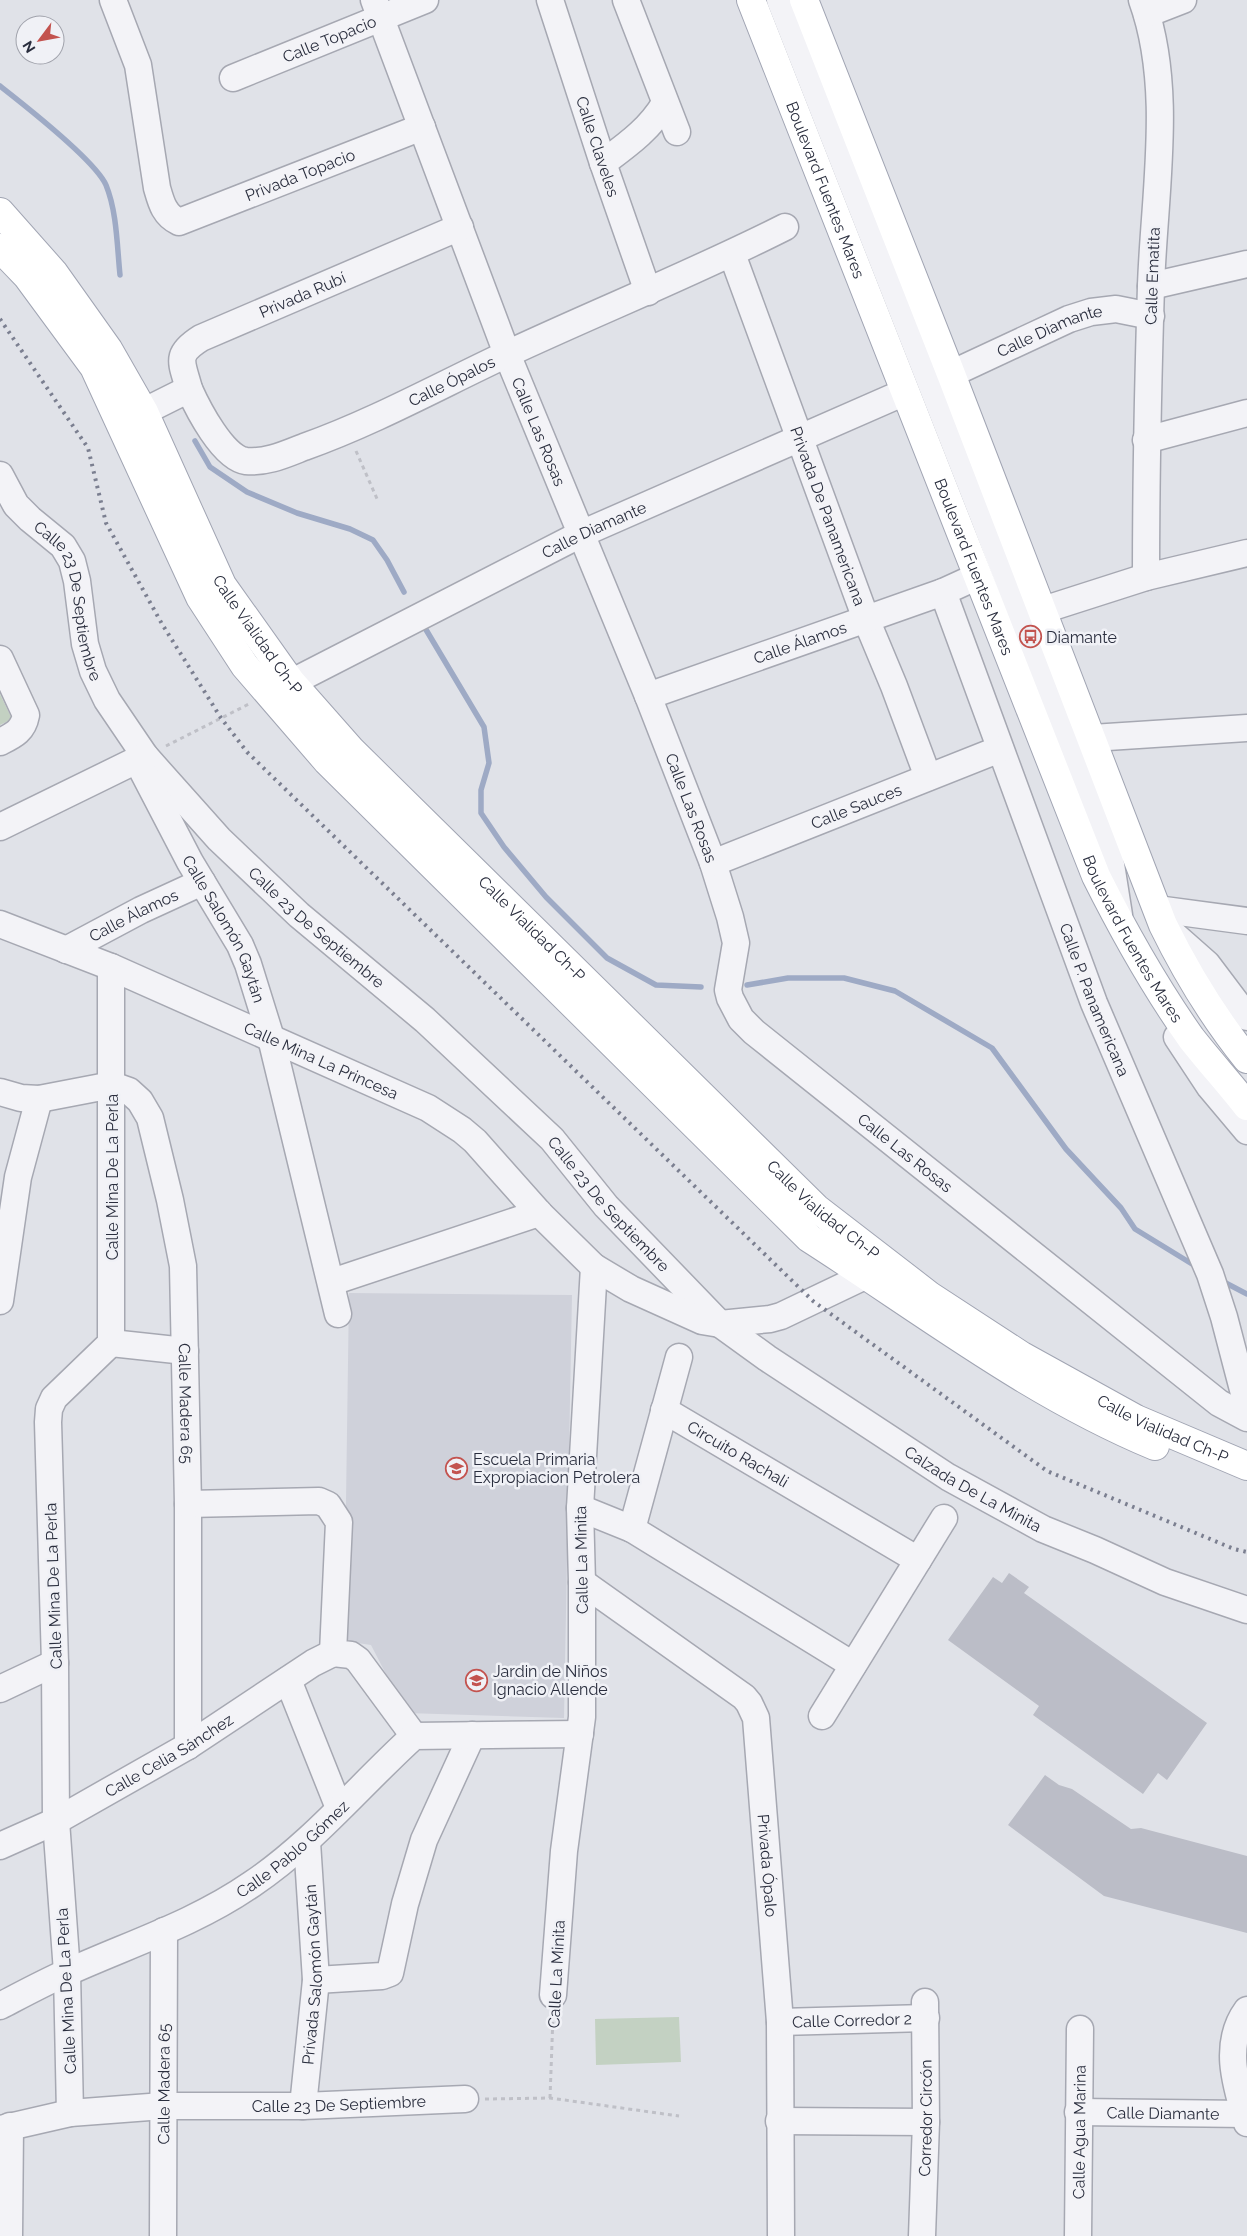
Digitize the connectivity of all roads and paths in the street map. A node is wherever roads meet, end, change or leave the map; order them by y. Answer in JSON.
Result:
{"nodes":[{"id":1,"x":113,"y":0,"type":"edge"},
{"id":2,"x":425,"y":0,"type":"edge"},
{"id":3,"x":550,"y":0,"type":"edge"},
{"id":4,"x":626,"y":0,"type":"edge"},
{"id":5,"x":750,"y":0,"type":"edge"},
{"id":6,"x":1183,"y":0,"type":"edge"},
{"id":7,"x":800,"y":1,"type":"edge"},
{"id":8,"x":1145,"y":7,"type":"edge"},
{"id":9,"x":377,"y":9,"type":"edge"},
{"id":10,"x":233,"y":78,"type":"dead end"},
{"id":11,"x":666,"y":103,"type":"junction"},
{"id":12,"x":422,"y":127,"type":"junction"},
{"id":13,"x":677,"y":132,"type":"dead end"},
{"id":14,"x":603,"y":164,"type":"junction"},
{"id":15,"x":0,"y":212,"type":"edge"},
{"id":16,"x":460,"y":227,"type":"junction"},
{"id":17,"x":785,"y":227,"type":"dead end"},
{"id":18,"x":0,"y":248,"type":"edge"},
{"id":19,"x":732,"y":254,"type":"junction"},
{"id":20,"x":1247,"y":264,"type":"edge"},
{"id":21,"x":1151,"y":286,"type":"junction"},
{"id":22,"x":648,"y":292,"type":"junction"},
{"id":23,"x":1151,"y":316,"type":"junction"},
{"id":24,"x":507,"y":354,"type":"junction"},
{"id":25,"x":951,"y":374,"type":"junction"},
{"id":26,"x":189,"y":389,"type":"junction"},
{"id":27,"x":905,"y":392,"type":"junction"},
{"id":28,"x":1247,"y":413,"type":"edge"},
{"id":29,"x":132,"y":417,"type":"junction"},
{"id":30,"x":348,"y":432,"type":"junction"},
{"id":31,"x":801,"y":439,"type":"junction"},
{"id":32,"x":1146,"y":440,"type":"junction"},
{"id":33,"x":0,"y":475,"type":"edge"},
{"id":34,"x":378,"y":501,"type":"dead end"},
{"id":35,"x":581,"y":534,"type":"junction"},
{"id":36,"x":1247,"y":554,"type":"edge"},
{"id":37,"x":978,"y":576,"type":"junction"},
{"id":38,"x":1146,"y":578,"type":"junction"},
{"id":39,"x":943,"y":592,"type":"junction"},
{"id":40,"x":1043,"y":610,"type":"junction"},
{"id":41,"x":866,"y":619,"type":"junction"},
{"id":42,"x":0,"y":658,"type":"edge"},
{"id":43,"x":280,"y":688,"type":"junction"},
{"id":44,"x":648,"y":696,"type":"junction"},
{"id":45,"x":1247,"y":728,"type":"edge"},
{"id":46,"x":1092,"y":738,"type":"junction"},
{"id":47,"x":0,"y":742,"type":"edge"},
{"id":48,"x":1000,"y":748,"type":"junction"},
{"id":49,"x":141,"y":759,"type":"junction"},
{"id":50,"x":928,"y":777,"type":"junction"},
{"id":51,"x":0,"y":827,"type":"edge"},
{"id":52,"x":1106,"y":839,"type":"junction"},
{"id":53,"x":712,"y":862,"type":"junction"},
{"id":54,"x":1096,"y":876,"type":"junction"},
{"id":55,"x":202,"y":882,"type":"junction"},
{"id":56,"x":1160,"y":917,"type":"junction"},
{"id":57,"x":1247,"y":921,"type":"edge"},
{"id":58,"x":0,"y":924,"type":"edge"},
{"id":59,"x":1122,"y":928,"type":"junction"},
{"id":60,"x":66,"y":950,"type":"junction"},
{"id":61,"x":111,"y":967,"type":"junction"},
{"id":62,"x":1247,"y":1017,"type":"edge"},
{"id":63,"x":270,"y":1038,"type":"junction"},
{"id":64,"x":1247,"y":1059,"type":"edge"},
{"id":65,"x":112,"y":1085,"type":"junction"},
{"id":66,"x":0,"y":1092,"type":"edge"},
{"id":67,"x":39,"y":1099,"type":"junction"},
{"id":68,"x":1247,"y":1106,"type":"edge"},
{"id":69,"x":1247,"y":1131,"type":"edge"},
{"id":70,"x":9,"y":1176,"type":"edge"},
{"id":71,"x":539,"y":1213,"type":"junction"},
{"id":72,"x":594,"y":1267,"type":"junction"},
{"id":73,"x":876,"y":1268,"type":"junction"},
{"id":74,"x":332,"y":1282,"type":"junction"},
{"id":75,"x":0,"y":1301,"type":"edge"},
{"id":76,"x":338,"y":1314,"type":"dead end"},
{"id":77,"x":720,"y":1324,"type":"junction"},
{"id":78,"x":111,"y":1343,"type":"junction"},
{"id":79,"x":185,"y":1351,"type":"junction"},
{"id":80,"x":679,"y":1356,"type":"dead end"},
{"id":81,"x":1247,"y":1405,"type":"edge"},
{"id":82,"x":664,"y":1410,"type":"junction"},
{"id":83,"x":1247,"y":1418,"type":"edge"},
{"id":84,"x":1247,"y":1466,"type":"edge"},
{"id":85,"x":1247,"y":1485,"type":"edge"},
{"id":86,"x":188,"y":1504,"type":"junction"},
{"id":87,"x":580,"y":1508,"type":"junction"},
{"id":88,"x":944,"y":1518,"type":"dead end"},
{"id":89,"x":632,"y":1529,"type":"junction"},
{"id":90,"x":918,"y":1560,"type":"junction"},
{"id":91,"x":582,"y":1582,"type":"junction"},
{"id":92,"x":1247,"y":1610,"type":"edge"},
{"id":93,"x":333,"y":1654,"type":"junction"},
{"id":94,"x":55,"y":1664,"type":"junction"},
{"id":95,"x":853,"y":1665,"type":"junction"},
{"id":96,"x":288,"y":1680,"type":"junction"},
{"id":97,"x":0,"y":1689,"type":"edge"},
{"id":98,"x":822,"y":1716,"type":"dead end"},
{"id":99,"x":580,"y":1734,"type":"junction"},
{"id":100,"x":414,"y":1736,"type":"junction"},
{"id":101,"x":472,"y":1736,"type":"junction"},
{"id":102,"x":188,"y":1746,"type":"junction"},
{"id":103,"x":339,"y":1808,"type":"junction"},
{"id":104,"x":56,"y":1821,"type":"junction"},
{"id":105,"x":307,"y":1842,"type":"junction"},
{"id":106,"x":0,"y":1846,"type":"edge"},
{"id":107,"x":164,"y":1931,"type":"junction"},
{"id":108,"x":67,"y":1972,"type":"junction"},
{"id":109,"x":316,"y":1980,"type":"junction"},
{"id":110,"x":553,"y":1995,"type":"joint"},
{"id":111,"x":0,"y":2006,"type":"edge"},
{"id":112,"x":926,"y":2010,"type":"joint"},
{"id":113,"x":1247,"y":2010,"type":"edge"},
{"id":114,"x":780,"y":2022,"type":"junction"},
{"id":115,"x":1080,"y":2029,"type":"dead end"},
{"id":116,"x":550,"y":2098,"type":"junction"},
{"id":117,"x":464,"y":2099,"type":"joint"},
{"id":118,"x":163,"y":2106,"type":"junction"},
{"id":119,"x":303,"y":2106,"type":"junction"},
{"id":120,"x":1078,"y":2112,"type":"junction"},
{"id":121,"x":70,"y":2113,"type":"junction"},
{"id":122,"x":678,"y":2116,"type":"dead end"},
{"id":123,"x":1246,"y":2117,"type":"edge"},
{"id":124,"x":779,"y":2121,"type":"junction"},
{"id":125,"x":926,"y":2122,"type":"junction"},
{"id":126,"x":5,"y":2128,"type":"edge"},
{"id":127,"x":10,"y":2236,"type":"edge"},
{"id":128,"x":163,"y":2236,"type":"edge"},
{"id":129,"x":781,"y":2236,"type":"edge"},
{"id":130,"x":922,"y":2236,"type":"edge"},
{"id":131,"x":1078,"y":2236,"type":"edge"}],
"edges":[{"from":1,"to":12,"type":"street","name":"Privada Topacio"},
{"from":2,"to":9,"type":"street","name":"Calle Topacio"},
{"from":3,"to":14,"type":"street","name":"Calle Claveles"},
{"from":4,"to":11,"type":"street"},
{"from":5,"to":27,"type":"main road","name":"Boulevard Fuentes Mares"},
{"from":6,"to":8,"type":"street","name":"Calle Ematita"},
{"from":7,"to":25,"type":"main road","name":"Boulevard Fuentes Mares"},
{"from":7,"to":52,"type":"street"},
{"from":8,"to":21,"type":"street","name":"Calle Ematita"},
{"from":9,"to":10,"type":"street","name":"Calle Topacio"},
{"from":9,"to":12,"type":"street","name":"Calle Las Rosas"},
{"from":11,"to":13,"type":"street"},
{"from":11,"to":14,"type":"street"},
{"from":12,"to":16,"type":"street","name":"Calle Las Rosas"},
{"from":14,"to":22,"type":"street","name":"Calle Claveles"},
{"from":15,"to":29,"type":"main road","name":"Calle Vialidad Ch-P"},
{"from":16,"to":24,"type":"street","name":"Calle Las Rosas"},
{"from":16,"to":26,"type":"street","name":"Privada Rubí"},
{"from":17,"to":19,"type":"street","name":"Calle Ópalos"},
{"from":18,"to":29,"type":"main road","name":"Calle Vialidad Ch-P"},
{"from":19,"to":22,"type":"street","name":"Calle Ópalos"},
{"from":19,"to":31,"type":"street","name":"Privada De Panamericana"},
{"from":20,"to":21,"type":"street"},
{"from":21,"to":23,"type":"street","name":"Calle Ematita"},
{"from":22,"to":24,"type":"street","name":"Calle Ópalos"},
{"from":23,"to":25,"type":"street","name":"Calle Diamante"},
{"from":23,"to":32,"type":"street","name":"Calle Ematita"},
{"from":24,"to":30,"type":"street","name":"Calle Ópalos"},
{"from":24,"to":35,"type":"street","name":"Calle Las Rosas"},
{"from":25,"to":40,"type":"main road","name":"Boulevard Fuentes Mares"},
{"from":26,"to":29,"type":"street"},
{"from":26,"to":30,"type":"street","name":"Calle Ópalos"},
{"from":27,"to":31,"type":"street","name":"Calle Diamante"},
{"from":27,"to":37,"type":"main road","name":"Boulevard Fuentes Mares"},
{"from":28,"to":32,"type":"street"},
{"from":29,"to":43,"type":"main road","name":"Calle Vialidad Ch-P"},
{"from":30,"to":34,"type":"path"},
{"from":31,"to":35,"type":"street","name":"Calle Diamante"},
{"from":31,"to":41,"type":"street","name":"Privada De Panamericana"},
{"from":32,"to":38,"type":"street","name":"Calle Ematita"},
{"from":33,"to":49,"type":"street","name":"Calle 23 De Septiembre"},
{"from":35,"to":43,"type":"street","name":"Calle Diamante"},
{"from":35,"to":44,"type":"street","name":"Calle Las Rosas"},
{"from":36,"to":38,"type":"street"},
{"from":37,"to":39,"type":"street","name":"Calle Álamos"},
{"from":37,"to":54,"type":"main road","name":"Boulevard Fuentes Mares"},
{"from":38,"to":40,"type":"street"},
{"from":39,"to":41,"type":"street","name":"Calle Álamos"},
{"from":39,"to":48,"type":"street","name":"Calle P. Panamericana"},
{"from":40,"to":46,"type":"main road","name":"Boulevard Fuentes Mares"},
{"from":41,"to":44,"type":"street","name":"Calle Álamos"},
{"from":41,"to":50,"type":"street","name":"Privada De Panamericana"},
{"from":42,"to":47,"type":"street"},
{"from":43,"to":49,"type":"path"},
{"from":43,"to":73,"type":"main road","name":"Calle Vialidad Ch-P"},
{"from":44,"to":53,"type":"street","name":"Calle Las Rosas"},
{"from":45,"to":46,"type":"street"},
{"from":46,"to":56,"type":"main road","name":"Boulevard Fuentes Mares"},
{"from":48,"to":50,"type":"street","name":"Calle Sauces"},
{"from":48,"to":81,"type":"street","name":"Calle P. Panamericana"},
{"from":49,"to":51,"type":"street"},
{"from":49,"to":55,"type":"street","name":"Calle Salomón Gaytán"},
{"from":49,"to":77,"type":"street","name":"Calle 23 De Septiembre"},
{"from":50,"to":53,"type":"street","name":"Calle Sauces"},
{"from":52,"to":56,"type":"street"},
{"from":52,"to":59,"type":"street"},
{"from":53,"to":83,"type":"street","name":"Calle Las Rosas"},
{"from":54,"to":59,"type":"main road","name":"Boulevard Fuentes Mares"},
{"from":54,"to":69,"type":"street"},
{"from":55,"to":60,"type":"street","name":"Calle Álamos"},
{"from":55,"to":63,"type":"street","name":"Calle Salomón Gaytán"},
{"from":56,"to":57,"type":"street"},
{"from":56,"to":62,"type":"street"},
{"from":56,"to":64,"type":"main road","name":"Boulevard Fuentes Mares"},
{"from":58,"to":60,"type":"street","name":"Calle Mina La Princesa"},
{"from":59,"to":68,"type":"main road","name":"Boulevard Fuentes Mares"},
{"from":60,"to":61,"type":"street","name":"Calle Mina La Princesa"},
{"from":61,"to":63,"type":"street","name":"Calle Mina La Princesa"},
{"from":61,"to":65,"type":"street","name":"Calle Mina De La Perla"},
{"from":63,"to":71,"type":"street","name":"Calle Mina La Princesa"},
{"from":63,"to":74,"type":"street","name":"Calle Salomón Gaytán"},
{"from":65,"to":67,"type":"street"},
{"from":65,"to":78,"type":"street","name":"Calle Mina De La Perla"},
{"from":65,"to":79,"type":"street","name":"Calle Madera 65"},
{"from":66,"to":67,"type":"street"},
{"from":67,"to":70,"type":"street"},
{"from":70,"to":75,"type":"street"},
{"from":71,"to":72,"type":"street","name":"Calle Mina La Princesa"},
{"from":71,"to":74,"type":"street"},
{"from":72,"to":77,"type":"street","name":"Calzada De La Minita"},
{"from":72,"to":87,"type":"street","name":"Calle La Minita"},
{"from":73,"to":77,"type":"street","name":"Calzada De La Minita"},
{"from":73,"to":84,"type":"main road","name":"Calle Vialidad Ch-P"},
{"from":73,"to":85,"type":"main road","name":"Calle Vialidad Ch-P"},
{"from":74,"to":76,"type":"street","name":"Calle Salomón Gaytán"},
{"from":77,"to":92,"type":"street","name":"Calzada De La Minita"},
{"from":78,"to":79,"type":"street"},
{"from":78,"to":94,"type":"street","name":"Calle Mina De La Perla"},
{"from":79,"to":86,"type":"street","name":"Calle Madera 65"},
{"from":80,"to":82,"type":"street"},
{"from":82,"to":89,"type":"street"},
{"from":82,"to":90,"type":"street","name":"Circuito Rachali"},
{"from":86,"to":93,"type":"street"},
{"from":86,"to":102,"type":"street","name":"Calle Madera 65"},
{"from":87,"to":89,"type":"street"},
{"from":87,"to":91,"type":"street","name":"Calle La Minita"},
{"from":88,"to":90,"type":"street"},
{"from":89,"to":95,"type":"street"},
{"from":90,"to":95,"type":"street"},
{"from":91,"to":99,"type":"street","name":"Calle La Minita"},
{"from":91,"to":114,"type":"street","name":"Privada Ópalo"},
{"from":93,"to":96,"type":"street","name":"Calle Celia Sánchez"},
{"from":93,"to":100,"type":"street"},
{"from":94,"to":97,"type":"street"},
{"from":94,"to":104,"type":"street","name":"Calle Mina De La Perla"},
{"from":95,"to":98,"type":"street"},
{"from":96,"to":102,"type":"street","name":"Calle Celia Sánchez"},
{"from":96,"to":103,"type":"street"},
{"from":99,"to":101,"type":"street"},
{"from":99,"to":110,"type":"street","name":"Calle La Minita"},
{"from":100,"to":101,"type":"street"},
{"from":100,"to":103,"type":"street","name":"Calle Pablo Gómez"},
{"from":101,"to":109,"type":"street"},
{"from":102,"to":104,"type":"street","name":"Calle Celia Sánchez"},
{"from":103,"to":105,"type":"street","name":"Calle Pablo Gómez"},
{"from":104,"to":106,"type":"street","name":"Calle Celia Sánchez"},
{"from":104,"to":108,"type":"street","name":"Calle Mina De La Perla"},
{"from":105,"to":107,"type":"street","name":"Calle Pablo Gómez"},
{"from":105,"to":109,"type":"street","name":"Privada Salomón Gaytán"},
{"from":107,"to":108,"type":"street","name":"Calle Pablo Gómez"},
{"from":107,"to":118,"type":"street","name":"Calle Madera 65"},
{"from":108,"to":111,"type":"street","name":"Calle Pablo Gómez"},
{"from":108,"to":121,"type":"street","name":"Calle Mina De La Perla"},
{"from":109,"to":119,"type":"street","name":"Privada Salomón Gaytán"},
{"from":110,"to":116,"type":"path","name":"Calle La Minita"},
{"from":112,"to":114,"type":"street","name":"Calle Corredor 2"},
{"from":112,"to":125,"type":"street","name":"Corredor Circón"},
{"from":113,"to":123,"type":"street"},
{"from":114,"to":124,"type":"street","name":"Privada Ópalo"},
{"from":115,"to":120,"type":"street","name":"Calle Agua Marina"},
{"from":116,"to":117,"type":"path"},
{"from":116,"to":122,"type":"path"},
{"from":117,"to":119,"type":"street","name":"Calle 23 De Septiembre"},
{"from":118,"to":119,"type":"street","name":"Calle 23 De Septiembre"},
{"from":118,"to":121,"type":"street","name":"Calle 23 De Septiembre"},
{"from":118,"to":128,"type":"street","name":"Calle Madera 65"},
{"from":120,"to":123,"type":"street","name":"Calle Diamante"},
{"from":120,"to":131,"type":"street","name":"Calle Agua Marina"},
{"from":121,"to":126,"type":"street","name":"Calle 23 De Septiembre"},
{"from":124,"to":125,"type":"street"},
{"from":124,"to":129,"type":"street","name":"Privada Ópalo"},
{"from":125,"to":130,"type":"street","name":"Corredor Circón"},
{"from":126,"to":127,"type":"street"}]}
